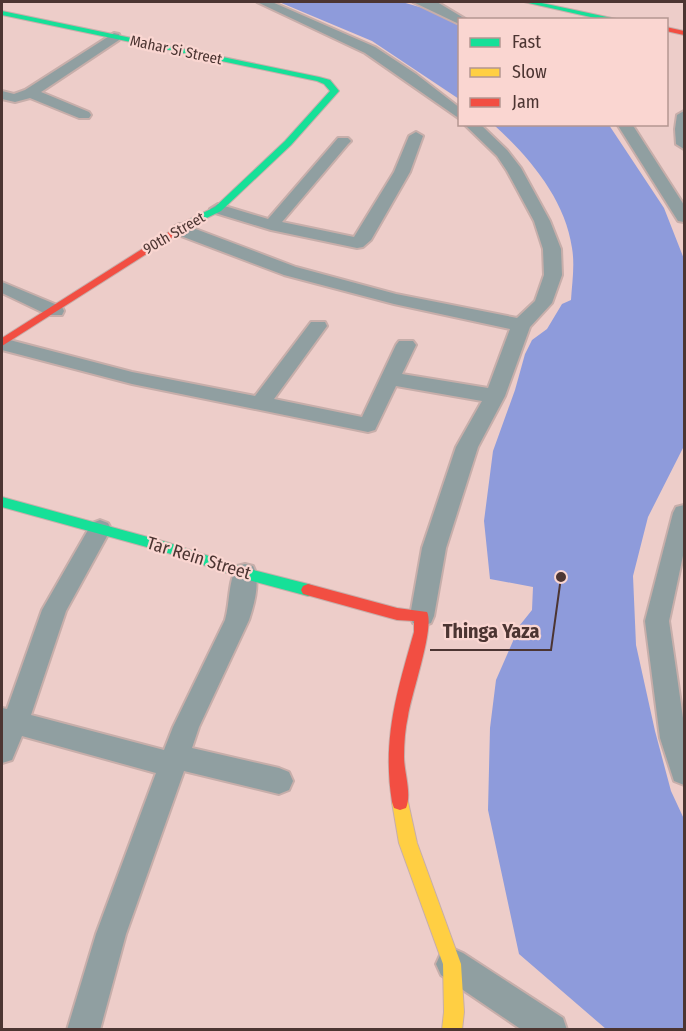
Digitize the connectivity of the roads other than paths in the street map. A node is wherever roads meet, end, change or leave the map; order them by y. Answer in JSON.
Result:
{"nodes":[{"id":1,"x":263,"y":2,"type":"edge"},
{"id":2,"x":419,"y":2,"type":"edge"},
{"id":3,"x":528,"y":2,"type":"edge"},
{"id":4,"x":2,"y":13,"type":"edge"},
{"id":5,"x":458,"y":18,"type":"edge"},
{"id":6,"x":608,"y":18,"type":"edge"},
{"id":7,"x":668,"y":29,"type":"edge"},
{"id":8,"x":684,"y":33,"type":"edge"},
{"id":9,"x":114,"y":37,"type":"junction"},
{"id":10,"x":30,"y":93,"type":"junction"},
{"id":11,"x":2,"y":95,"type":"edge"},
{"id":12,"x":328,"y":101,"type":"joint"},
{"id":13,"x":458,"y":114,"type":"edge"},
{"id":14,"x":84,"y":115,"type":"dead end"},
{"id":15,"x":684,"y":115,"type":"edge"},
{"id":16,"x":473,"y":126,"type":"edge"},
{"id":17,"x":625,"y":126,"type":"edge"},
{"id":18,"x":416,"y":136,"type":"dead end"},
{"id":19,"x":343,"y":141,"type":"dead end"},
{"id":20,"x":684,"y":144,"type":"edge"},
{"id":21,"x":218,"y":209,"type":"junction"},
{"id":22,"x":684,"y":217,"type":"edge"},
{"id":23,"x":271,"y":225,"type":"junction"},
{"id":24,"x":179,"y":230,"type":"junction"},
{"id":25,"x":2,"y":287,"type":"edge"},
{"id":26,"x":54,"y":311,"type":"junction"},
{"id":27,"x":521,"y":325,"type":"junction"},
{"id":28,"x":318,"y":326,"type":"dead end"},
{"id":29,"x":2,"y":343,"type":"edge"},
{"id":30,"x":406,"y":345,"type":"dead end"},
{"id":31,"x":390,"y":379,"type":"junction"},
{"id":32,"x":495,"y":396,"type":"junction"},
{"id":33,"x":260,"y":404,"type":"junction"},
{"id":34,"x":2,"y":502,"type":"edge"},
{"id":35,"x":684,"y":513,"type":"edge"},
{"id":36,"x":100,"y":529,"type":"junction"},
{"id":37,"x":245,"y":573,"type":"junction"},
{"id":38,"x":422,"y":616,"type":"junction"},
{"id":39,"x":8,"y":721,"type":"edge"},
{"id":40,"x":2,"y":751,"type":"edge"},
{"id":41,"x":174,"y":761,"type":"junction"},
{"id":42,"x":684,"y":772,"type":"edge"},
{"id":43,"x":279,"y":782,"type":"dead end"},
{"id":44,"x":452,"y":964,"type":"junction"},
{"id":45,"x":83,"y":1029,"type":"edge"},
{"id":46,"x":453,"y":1029,"type":"edge"},
{"id":47,"x":551,"y":1029,"type":"edge"}],
"edges":[{"from":1,"to":13,"type":"street"},
{"from":2,"to":5,"type":"street"},
{"from":3,"to":6,"type":"street"},
{"from":4,"to":9,"type":"street","name":"Mahar Si Street"},
{"from":7,"to":8,"type":"street"},
{"from":9,"to":10,"type":"street"},
{"from":9,"to":12,"type":"street","name":"Mahar Si Street"},
{"from":10,"to":11,"type":"street"},
{"from":10,"to":14,"type":"street"},
{"from":12,"to":21,"type":"street","name":"90th Street"},
{"from":15,"to":20,"type":"street"},
{"from":16,"to":27,"type":"street"},
{"from":17,"to":22,"type":"street"},
{"from":18,"to":23,"type":"street"},
{"from":19,"to":23,"type":"street"},
{"from":21,"to":23,"type":"street"},
{"from":21,"to":24,"type":"street","name":"90th Street"},
{"from":24,"to":26,"type":"street","name":"90th Street"},
{"from":24,"to":27,"type":"street"},
{"from":25,"to":26,"type":"street"},
{"from":26,"to":29,"type":"street","name":"90th Street"},
{"from":27,"to":32,"type":"street"},
{"from":28,"to":33,"type":"street"},
{"from":29,"to":33,"type":"street"},
{"from":30,"to":31,"type":"street"},
{"from":31,"to":32,"type":"street"},
{"from":31,"to":33,"type":"street"},
{"from":32,"to":38,"type":"street"},
{"from":34,"to":36,"type":"street","name":"Tar Rein Street"},
{"from":35,"to":42,"type":"street"},
{"from":36,"to":37,"type":"street","name":"Tar Rein Street"},
{"from":36,"to":39,"type":"street"},
{"from":37,"to":38,"type":"street","name":"Tar Rein Street"},
{"from":37,"to":41,"type":"street"},
{"from":38,"to":44,"type":"street"},
{"from":39,"to":40,"type":"street"},
{"from":39,"to":41,"type":"street"},
{"from":41,"to":43,"type":"street"},
{"from":41,"to":45,"type":"street"},
{"from":44,"to":46,"type":"street"},
{"from":44,"to":47,"type":"street"}]}
